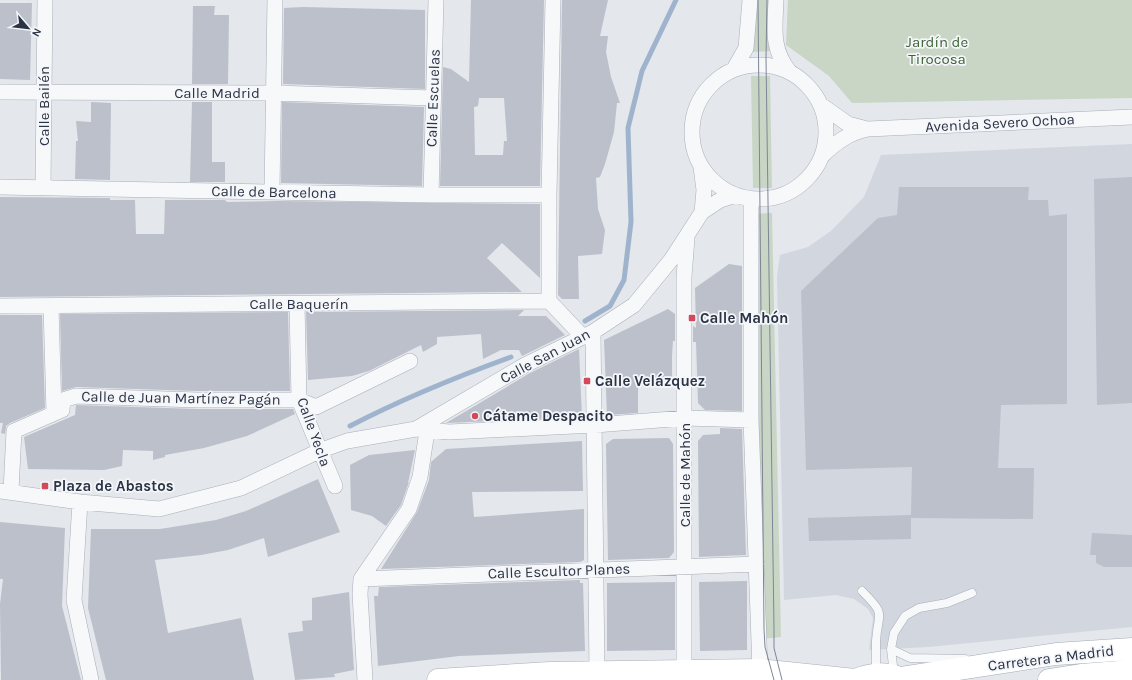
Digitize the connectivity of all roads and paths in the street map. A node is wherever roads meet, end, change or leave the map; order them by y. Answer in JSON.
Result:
{"nodes":[{"id":1,"x":45,"y":0,"type":"edge"},
{"id":2,"x":275,"y":0,"type":"edge"},
{"id":3,"x":436,"y":0,"type":"edge"},
{"id":4,"x":553,"y":0,"type":"edge"},
{"id":5,"x":750,"y":0,"type":"edge"},
{"id":6,"x":776,"y":0,"type":"edge"},
{"id":7,"x":734,"y":68,"type":"junction"},
{"id":8,"x":789,"y":71,"type":"junction"},
{"id":9,"x":0,"y":92,"type":"edge"},
{"id":10,"x":44,"y":92,"type":"junction"},
{"id":11,"x":273,"y":93,"type":"junction"},
{"id":12,"x":433,"y":98,"type":"junction"},
{"id":13,"x":821,"y":105,"type":"junction"},
{"id":14,"x":1132,"y":117,"type":"edge"},
{"id":15,"x":868,"y":129,"type":"junction"},
{"id":16,"x":822,"y":156,"type":"junction"},
{"id":17,"x":701,"y":167,"type":"junction"},
{"id":18,"x":0,"y":187,"type":"edge"},
{"id":19,"x":43,"y":188,"type":"junction"},
{"id":20,"x":272,"y":191,"type":"junction"},
{"id":21,"x":431,"y":195,"type":"junction"},
{"id":22,"x":549,"y":195,"type":"junction"},
{"id":23,"x":736,"y":195,"type":"junction"},
{"id":24,"x":751,"y":199,"type":"junction"},
{"id":25,"x":702,"y":212,"type":"junction"},
{"id":26,"x":687,"y":237,"type":"junction"},
{"id":27,"x":660,"y":273,"type":"junction"},
{"id":28,"x":684,"y":277,"type":"junction"},
{"id":29,"x":549,"y":301,"type":"junction"},
{"id":30,"x":297,"y":304,"type":"junction"},
{"id":31,"x":0,"y":306,"type":"edge"},
{"id":32,"x":51,"y":306,"type":"junction"},
{"id":33,"x":588,"y":334,"type":"junction"},
{"id":34,"x":410,"y":361,"type":"dead end"},
{"id":35,"x":299,"y":400,"type":"junction"},
{"id":36,"x":54,"y":413,"type":"junction"},
{"id":37,"x":685,"y":418,"type":"junction"},
{"id":38,"x":751,"y":420,"type":"junction"},
{"id":39,"x":594,"y":425,"type":"junction"},
{"id":40,"x":421,"y":430,"type":"junction"},
{"id":41,"x":319,"y":451,"type":"junction"},
{"id":42,"x":335,"y":486,"type":"dead end"},
{"id":43,"x":6,"y":491,"type":"edge"},
{"id":44,"x":80,"y":502,"type":"junction"},
{"id":45,"x":757,"y":564,"type":"junction"},
{"id":46,"x":684,"y":567,"type":"junction"},
{"id":47,"x":596,"y":570,"type":"junction"},
{"id":48,"x":361,"y":579,"type":"junction"},
{"id":49,"x":862,"y":591,"type":"dead end"},
{"id":50,"x":972,"y":593,"type":"dead end"},
{"id":51,"x":891,"y":649,"type":"junction"},
{"id":52,"x":1132,"y":649,"type":"edge"},
{"id":53,"x":1021,"y":660,"type":"junction"},
{"id":54,"x":760,"y":670,"type":"junction"},
{"id":55,"x":684,"y":672,"type":"junction"},
{"id":56,"x":1132,"y":672,"type":"edge"},
{"id":57,"x":597,"y":673,"type":"junction"},
{"id":58,"x":729,"y":675,"type":"edge"},
{"id":59,"x":561,"y":677,"type":"edge"},
{"id":60,"x":893,"y":677,"type":"edge"},
{"id":61,"x":91,"y":680,"type":"edge"},
{"id":62,"x":365,"y":680,"type":"edge"},
{"id":63,"x":438,"y":680,"type":"edge"},
{"id":64,"x":799,"y":680,"type":"edge"},
{"id":65,"x":855,"y":680,"type":"edge"},
{"id":66,"x":1049,"y":680,"type":"edge"}],
"edges":[{"from":1,"to":10,"type":"street","name":"Calle Bailén"},
{"from":2,"to":11,"type":"street"},
{"from":3,"to":12,"type":"street","name":"Calle Escuelas"},
{"from":4,"to":22,"type":"street"},
{"from":5,"to":7,"type":"street"},
{"from":6,"to":8,"type":"street"},
{"from":7,"to":8,"type":"street"},
{"from":7,"to":17,"type":"street"},
{"from":8,"to":13,"type":"street"},
{"from":9,"to":10,"type":"street","name":"Calle Madrid"},
{"from":10,"to":11,"type":"street","name":"Calle Madrid"},
{"from":10,"to":19,"type":"street","name":"Calle Bailén"},
{"from":11,"to":12,"type":"street","name":"Calle Madrid"},
{"from":11,"to":20,"type":"street"},
{"from":12,"to":21,"type":"street","name":"Calle Escuelas"},
{"from":13,"to":15,"type":"street","name":"Avenida Severo Ochoa"},
{"from":13,"to":16,"type":"street"},
{"from":14,"to":15,"type":"street","name":"Avenida Severo Ochoa"},
{"from":15,"to":16,"type":"street","name":"Avenida Severo Ochoa"},
{"from":16,"to":24,"type":"street"},
{"from":17,"to":23,"type":"street"},
{"from":17,"to":25,"type":"street","name":"Calle San Juan"},
{"from":18,"to":19,"type":"street","name":"Calle de Barcelona"},
{"from":19,"to":20,"type":"street","name":"Calle de Barcelona"},
{"from":20,"to":21,"type":"street","name":"Calle de Barcelona"},
{"from":21,"to":22,"type":"street","name":"Calle de Barcelona"},
{"from":22,"to":29,"type":"street"},
{"from":23,"to":24,"type":"street"},
{"from":23,"to":25,"type":"street","name":"Calle San Juan"},
{"from":24,"to":38,"type":"street"},
{"from":25,"to":26,"type":"street","name":"Calle San Juan"},
{"from":26,"to":27,"type":"street","name":"Calle San Juan"},
{"from":26,"to":28,"type":"street","name":"Calle de Mahón"},
{"from":27,"to":28,"type":"street"},
{"from":27,"to":33,"type":"street","name":"Calle San Juan"},
{"from":28,"to":37,"type":"street","name":"Calle de Mahón"},
{"from":29,"to":30,"type":"street","name":"Calle Baquerín"},
{"from":29,"to":33,"type":"street"},
{"from":30,"to":32,"type":"street","name":"Calle Baquerín"},
{"from":30,"to":35,"type":"street","name":"Calle Yecla"},
{"from":31,"to":32,"type":"street","name":"Calle Baquerín"},
{"from":32,"to":36,"type":"street"},
{"from":33,"to":39,"type":"street"},
{"from":33,"to":40,"type":"street","name":"Calle San Juan"},
{"from":34,"to":35,"type":"street","name":"Calle de Juan Martínez Pagán"},
{"from":35,"to":36,"type":"street","name":"Calle de Juan Martínez Pagán"},
{"from":35,"to":41,"type":"street","name":"Calle Yecla"},
{"from":36,"to":43,"type":"street","name":"Calle de Juan Martínez Pagán"},
{"from":37,"to":38,"type":"street"},
{"from":37,"to":39,"type":"street"},
{"from":37,"to":46,"type":"street","name":"Calle de Mahón"},
{"from":38,"to":45,"type":"street"},
{"from":39,"to":40,"type":"street"},
{"from":39,"to":47,"type":"street"},
{"from":40,"to":41,"type":"street","name":"Calle San Juan"},
{"from":40,"to":48,"type":"street"},
{"from":41,"to":42,"type":"street","name":"Calle Yecla"},
{"from":41,"to":44,"type":"street","name":"Calle San Juan"},
{"from":43,"to":44,"type":"street","name":"Calle San Juan"},
{"from":44,"to":61,"type":"street"},
{"from":45,"to":46,"type":"street","name":"Calle Escultor Planes"},
{"from":45,"to":54,"type":"street"},
{"from":46,"to":47,"type":"street","name":"Calle Escultor Planes"},
{"from":46,"to":55,"type":"street","name":"Calle de Mahón"},
{"from":47,"to":48,"type":"street","name":"Calle Escultor Planes"},
{"from":47,"to":57,"type":"street"},
{"from":48,"to":62,"type":"street"},
{"from":49,"to":60,"type":"lane"},
{"from":50,"to":51,"type":"lane"},
{"from":51,"to":53,"type":"lane"},
{"from":51,"to":60,"type":"lane"},
{"from":52,"to":53,"type":"main road","name":"Carretera a Madrid"},
{"from":53,"to":60,"type":"main road","name":"Carretera a Madrid"},
{"from":54,"to":58,"type":"main road"},
{"from":54,"to":64,"type":"main road"},
{"from":54,"to":65,"type":"main road"},
{"from":55,"to":57,"type":"main road"},
{"from":55,"to":58,"type":"main road"},
{"from":56,"to":66,"type":"main road","name":"Carretera a Madrid"},
{"from":57,"to":59,"type":"main road"},
{"from":59,"to":63,"type":"main road"},
{"from":60,"to":65,"type":"main road","name":"Carretera a Madrid"}]}
